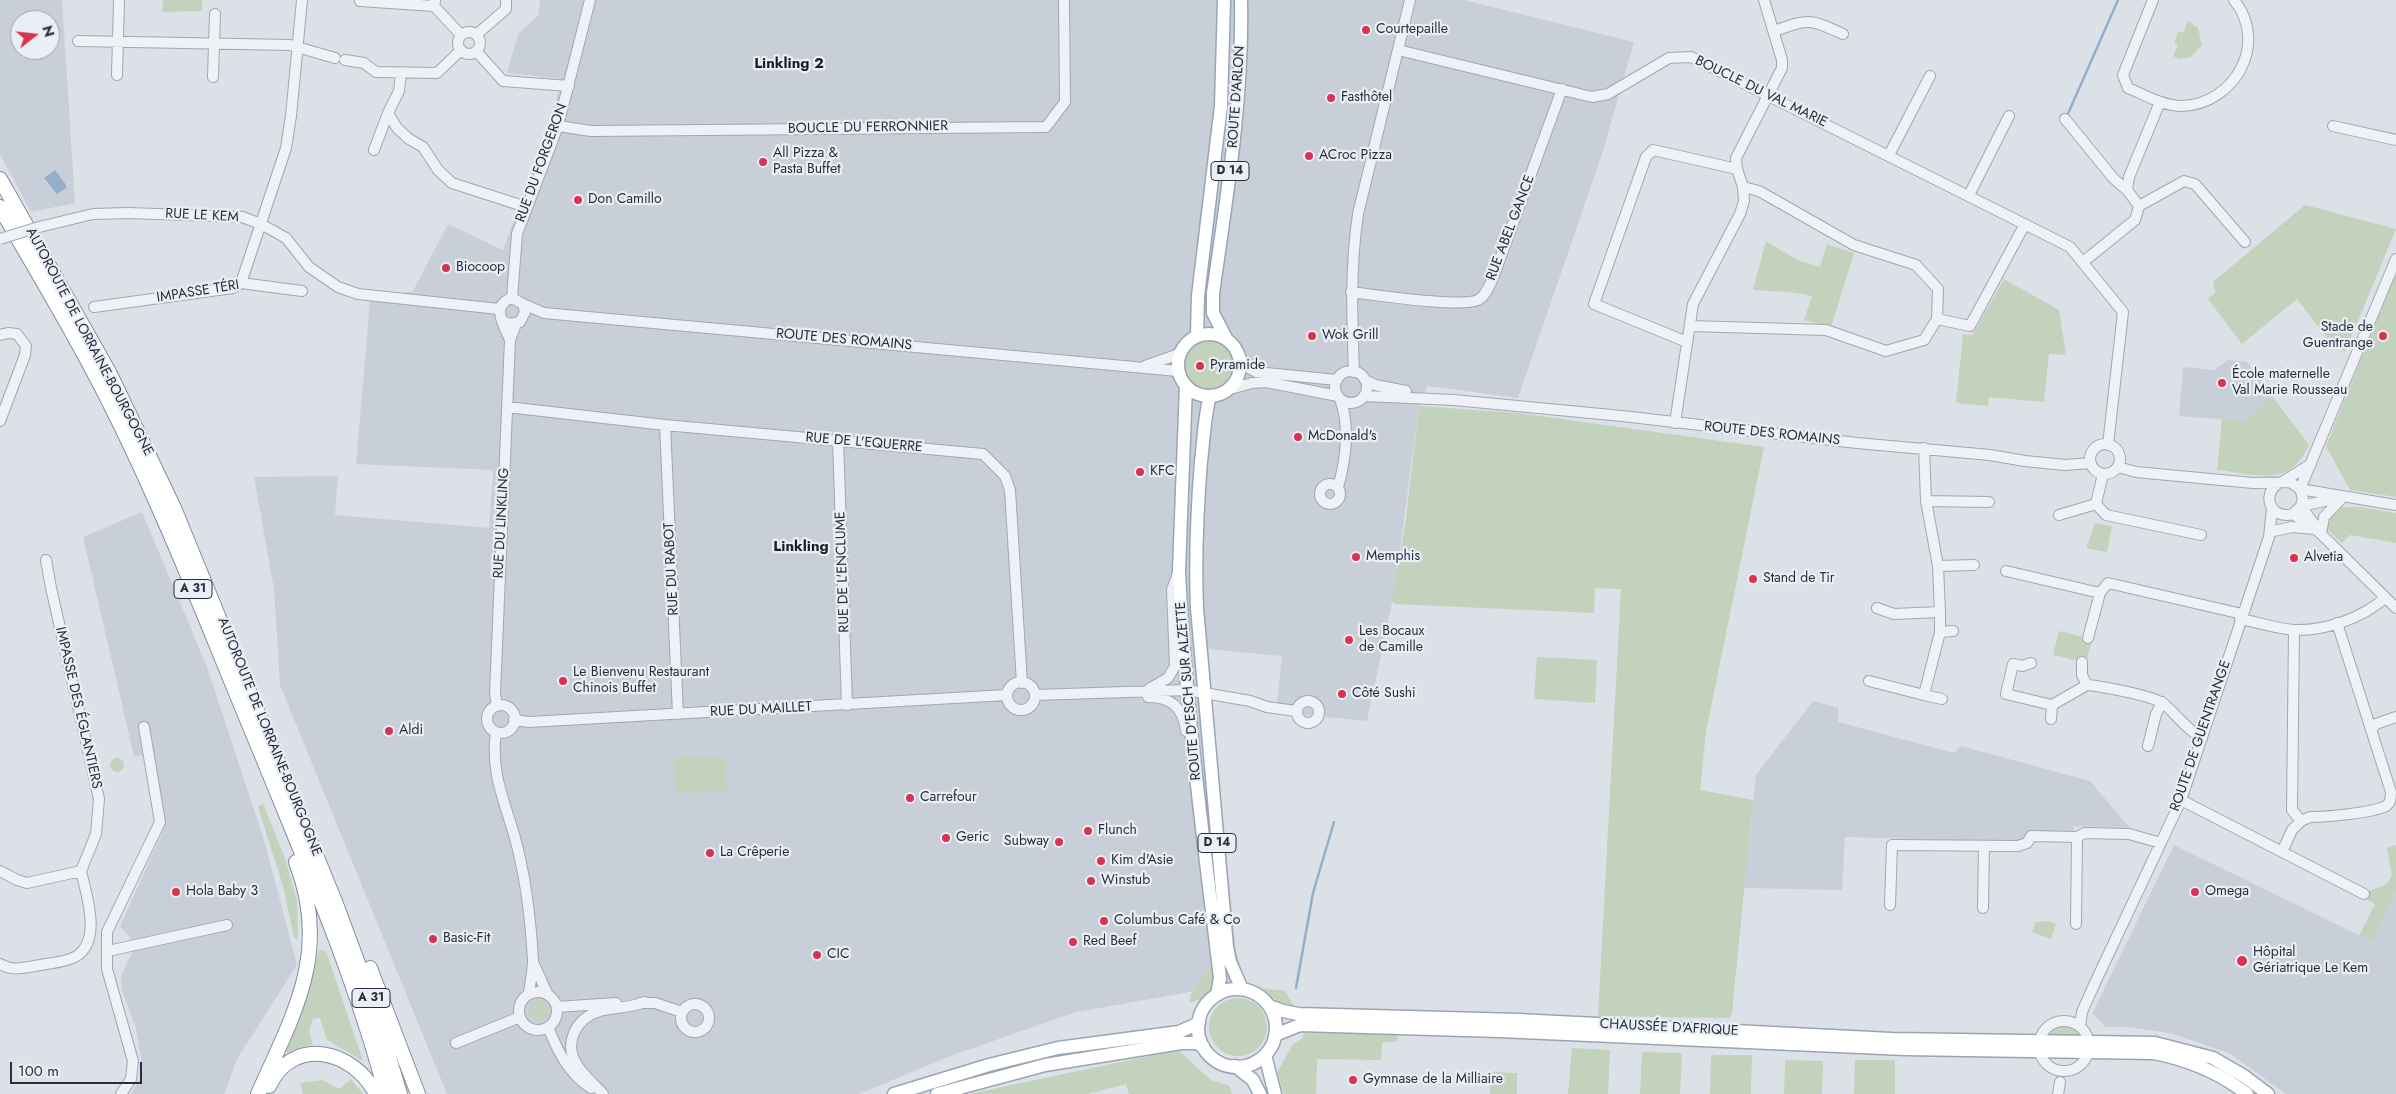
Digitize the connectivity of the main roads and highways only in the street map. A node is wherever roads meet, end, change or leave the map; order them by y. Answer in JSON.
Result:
{"nodes":[{"id":1,"x":1224,"y":0,"type":"edge"},
{"id":2,"x":1241,"y":0,"type":"edge"},
{"id":3,"x":0,"y":179,"type":"edge"},
{"id":4,"x":0,"y":207,"type":"edge"},
{"id":5,"x":1197,"y":335,"type":"junction"},
{"id":6,"x":1226,"y":338,"type":"junction"},
{"id":7,"x":1186,"y":386,"type":"junction"},
{"id":8,"x":1210,"y":396,"type":"junction"},
{"id":9,"x":266,"y":766,"type":"junction"},
{"id":10,"x":336,"y":904,"type":"junction"},
{"id":11,"x":1242,"y":989,"type":"junction"},
{"id":12,"x":1217,"y":995,"type":"junction"},
{"id":13,"x":1269,"y":1006,"type":"junction"},
{"id":14,"x":1199,"y":1023,"type":"junction"},
{"id":15,"x":1275,"y":1035,"type":"junction"},
{"id":16,"x":1203,"y":1046,"type":"junction"},
{"id":17,"x":2039,"y":1046,"type":"junction"},
{"id":18,"x":2088,"y":1046,"type":"junction"},
{"id":19,"x":1265,"y":1055,"type":"junction"},
{"id":20,"x":1235,"y":1066,"type":"junction"},
{"id":21,"x":258,"y":1094,"type":"edge"},
{"id":22,"x":266,"y":1094,"type":"edge"},
{"id":23,"x":376,"y":1094,"type":"edge"},
{"id":24,"x":386,"y":1094,"type":"edge"},
{"id":25,"x":400,"y":1094,"type":"edge"},
{"id":26,"x":418,"y":1094,"type":"edge"},
{"id":27,"x":894,"y":1094,"type":"edge"},
{"id":28,"x":937,"y":1094,"type":"edge"},
{"id":29,"x":1260,"y":1094,"type":"edge"},
{"id":30,"x":1275,"y":1094,"type":"edge"},
{"id":31,"x":2248,"y":1094,"type":"edge"},
{"id":32,"x":2268,"y":1094,"type":"edge"}],
"edges":[{"from":1,"to":5,"type":"main road","name":"ROUTE D'ARLON","number":"D 14"},
{"from":2,"to":6,"type":"main road","name":"ROUTE D'ARLON","number":"D 14"},
{"from":3,"to":10,"type":"highway","name":"AUTOROUTE DE LORRAINE-BOURGOGNE","number":"A 31"},
{"from":4,"to":9,"type":"highway","name":"AUTOROUTE DE LORRAINE-BOURGOGNE","number":"A 31"},
{"from":5,"to":6,"type":"main road"},
{"from":5,"to":7,"type":"main road"},
{"from":6,"to":8,"type":"main road"},
{"from":7,"to":8,"type":"main road"},
{"from":7,"to":12,"type":"main road","name":"ROUTE D'ESCH SUR ALZETTE","number":"D 14"},
{"from":8,"to":11,"type":"main road","number":"D 14"},
{"from":9,"to":21,"type":"highway"},
{"from":9,"to":24,"type":"highway","name":"AUTOROUTE DE LORRAINE-BOURGOGNE","number":"A 31"},
{"from":10,"to":25,"type":"highway","name":"AUTOROUTE DE LORRAINE-BOURGOGNE","number":"A 31"},
{"from":10,"to":26,"type":"highway"},
{"from":11,"to":12,"type":"main road"},
{"from":11,"to":13,"type":"main road"},
{"from":12,"to":14,"type":"main road"},
{"from":13,"to":15,"type":"main road"},
{"from":13,"to":17,"type":"main road","name":"CHAUSSÉE D'AFRIQUE"},
{"from":14,"to":16,"type":"main road"},
{"from":14,"to":27,"type":"main road"},
{"from":15,"to":17,"type":"main road","name":"CHAUSSÉE D'AFRIQUE"},
{"from":15,"to":19,"type":"main road"},
{"from":16,"to":20,"type":"main road"},
{"from":16,"to":28,"type":"main road"},
{"from":17,"to":18,"type":"main road","name":"CHAUSSÉE D'AFRIQUE"},
{"from":18,"to":31,"type":"main road"},
{"from":18,"to":32,"type":"main road"},
{"from":19,"to":20,"type":"main road"},
{"from":19,"to":30,"type":"main road"},
{"from":20,"to":29,"type":"main road"},
{"from":22,"to":23,"type":"highway"}]}
